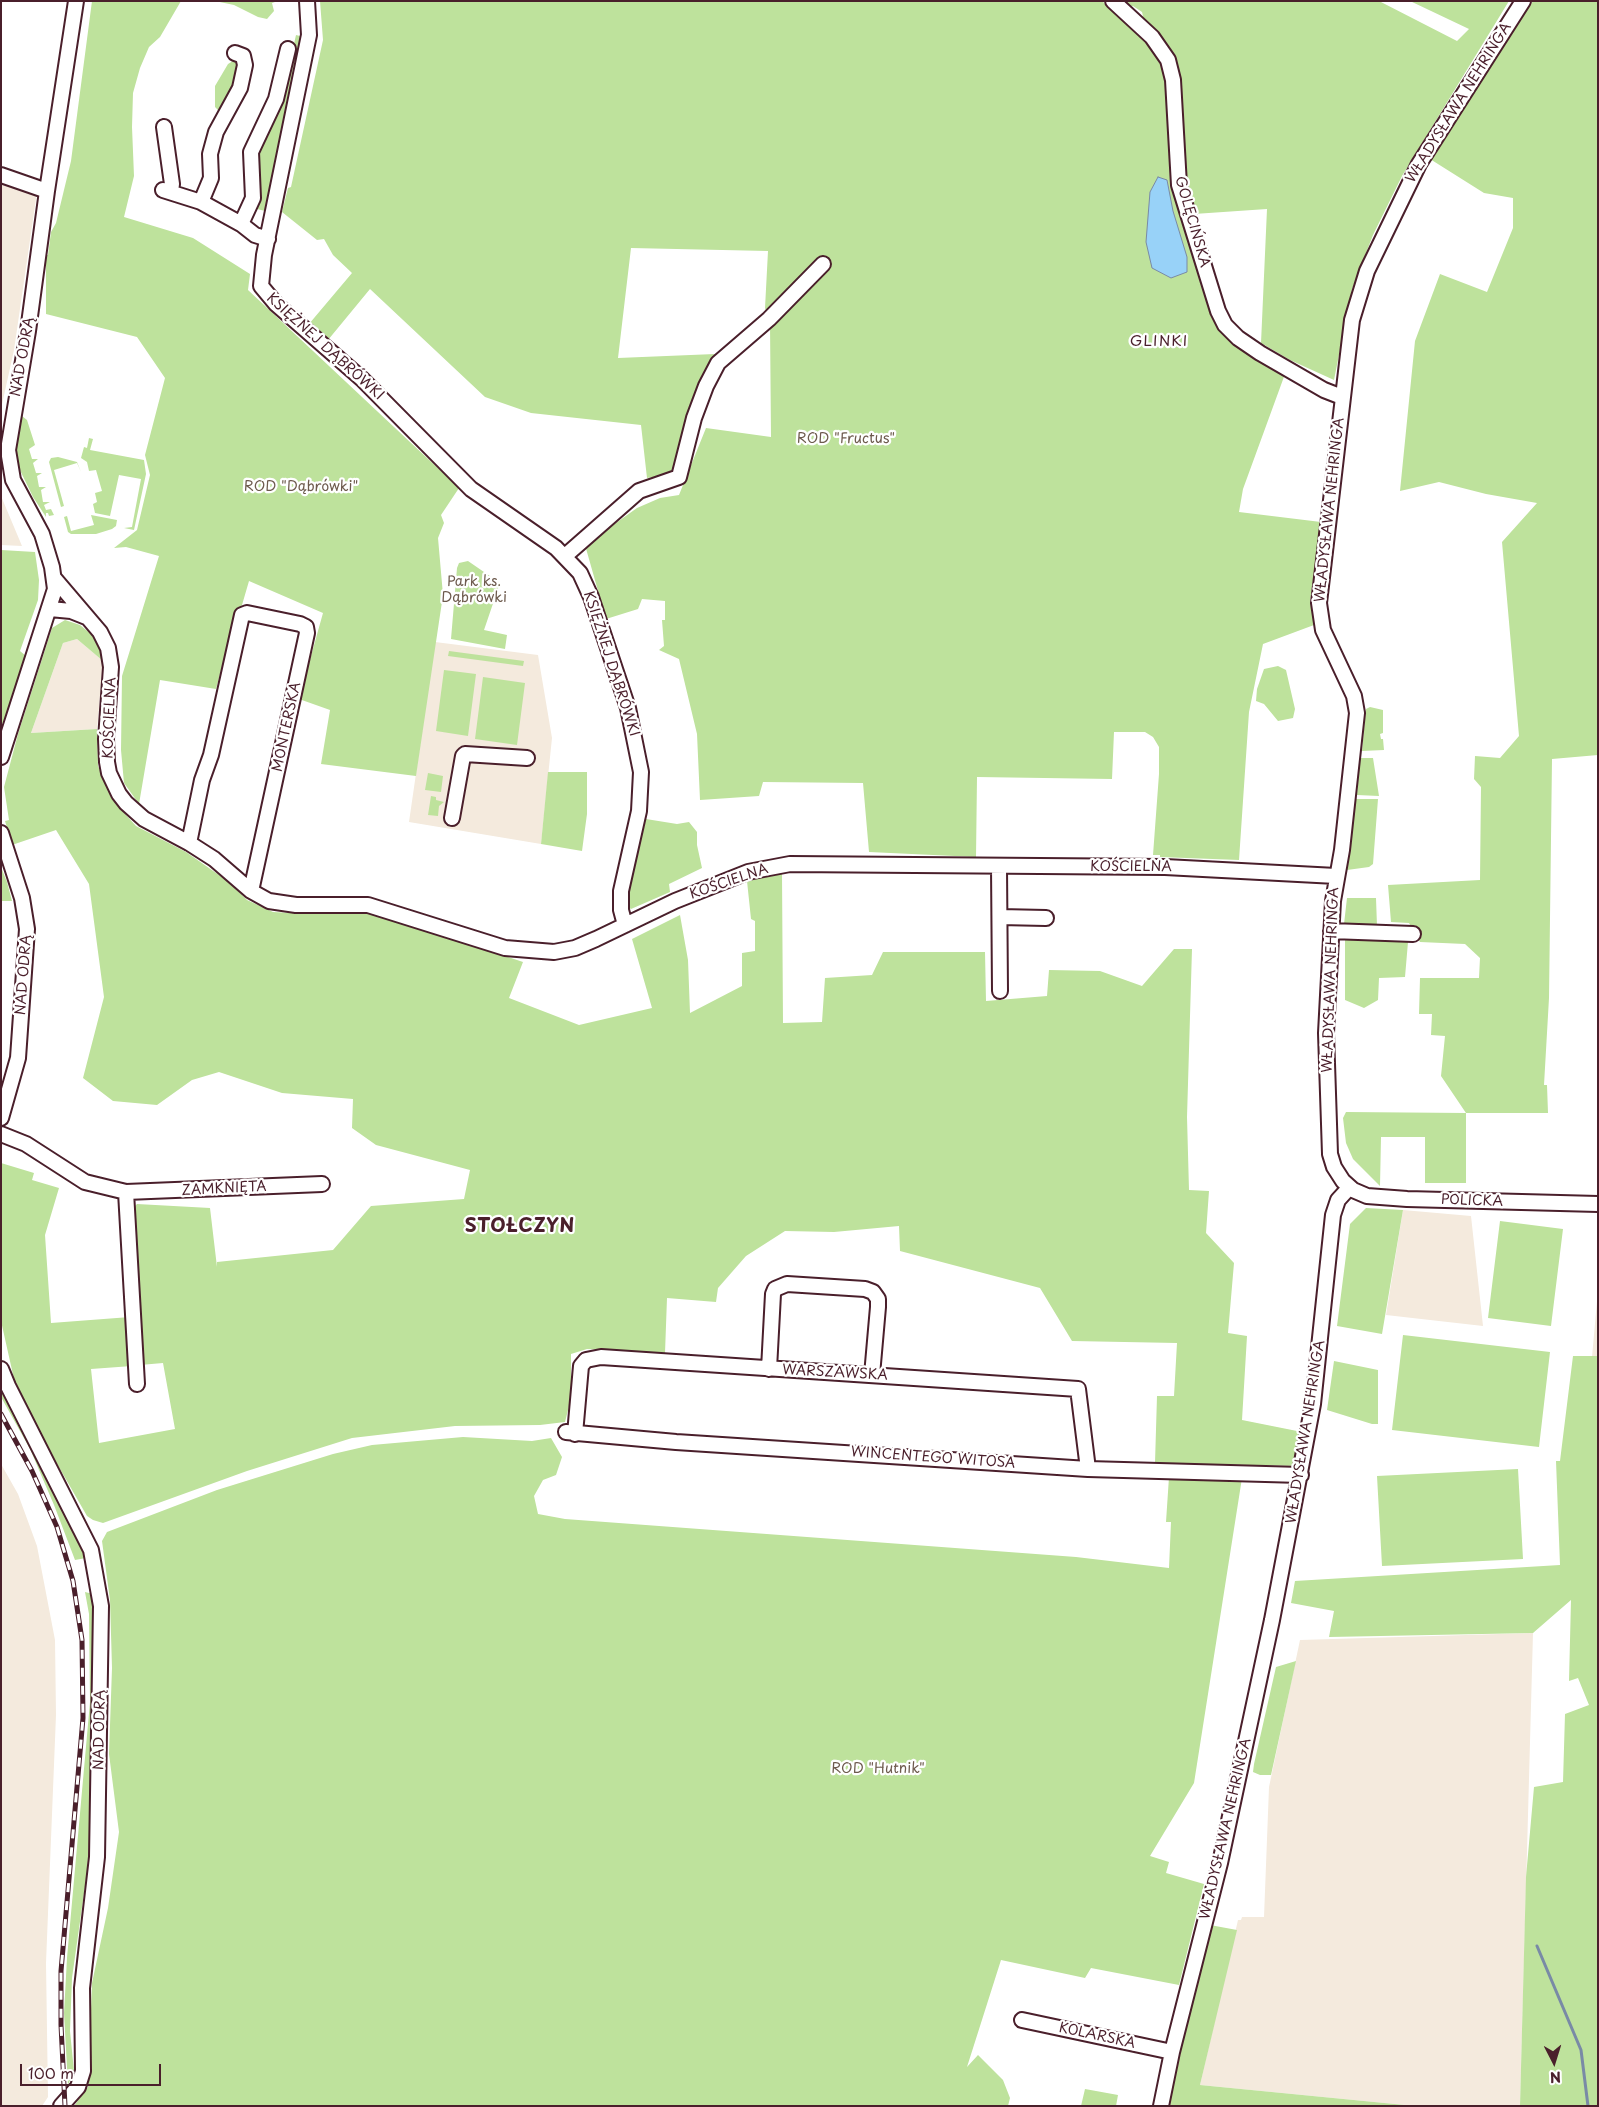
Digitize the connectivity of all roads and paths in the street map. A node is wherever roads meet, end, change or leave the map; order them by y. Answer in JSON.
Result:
{"nodes":[{"id":1,"x":76,"y":1,"type":"edge"},
{"id":2,"x":307,"y":1,"type":"edge"},
{"id":3,"x":1113,"y":1,"type":"edge"},
{"id":4,"x":1523,"y":1,"type":"edge"},
{"id":5,"x":288,"y":49,"type":"dead end"},
{"id":6,"x":235,"y":53,"type":"dead end"},
{"id":7,"x":164,"y":127,"type":"dead end"},
{"id":8,"x":1,"y":175,"type":"edge"},
{"id":9,"x":47,"y":190,"type":"junction"},
{"id":10,"x":202,"y":202,"type":"junction"},
{"id":11,"x":242,"y":224,"type":"junction"},
{"id":12,"x":268,"y":239,"type":"junction"},
{"id":13,"x":824,"y":264,"type":"dead end"},
{"id":14,"x":1342,"y":397,"type":"junction"},
{"id":15,"x":565,"y":556,"type":"junction"},
{"id":16,"x":54,"y":578,"type":"junction"},
{"id":17,"x":50,"y":609,"type":"junction"},
{"id":18,"x":89,"y":620,"type":"junction"},
{"id":19,"x":1,"y":757,"type":"edge"},
{"id":20,"x":527,"y":758,"type":"dead end"},
{"id":21,"x":452,"y":818,"type":"dead end"},
{"id":22,"x":1,"y":833,"type":"edge"},
{"id":23,"x":189,"y":843,"type":"junction"},
{"id":24,"x":999,"y":867,"type":"junction"},
{"id":25,"x":1336,"y":876,"type":"junction"},
{"id":26,"x":251,"y":891,"type":"junction"},
{"id":27,"x":1000,"y":917,"type":"junction"},
{"id":28,"x":1046,"y":918,"type":"dead end"},
{"id":29,"x":625,"y":925,"type":"junction"},
{"id":30,"x":1332,"y":931,"type":"junction"},
{"id":31,"x":1413,"y":934,"type":"dead end"},
{"id":32,"x":1000,"y":991,"type":"dead end"},
{"id":33,"x":1,"y":1118,"type":"edge"},
{"id":34,"x":1,"y":1134,"type":"edge"},
{"id":35,"x":322,"y":1184,"type":"dead end"},
{"id":36,"x":1349,"y":1188,"type":"junction"},
{"id":37,"x":126,"y":1192,"type":"junction"},
{"id":38,"x":1598,"y":1204,"type":"edge"},
{"id":39,"x":1,"y":1369,"type":"edge"},
{"id":40,"x":769,"y":1369,"type":"junction"},
{"id":41,"x":872,"y":1375,"type":"junction"},
{"id":42,"x":137,"y":1384,"type":"dead end"},
{"id":43,"x":571,"y":1433,"type":"joint"},
{"id":44,"x":1088,"y":1469,"type":"junction"},
{"id":45,"x":1301,"y":1475,"type":"junction"},
{"id":46,"x":1022,"y":2020,"type":"dead end"},
{"id":47,"x":1172,"y":2052,"type":"junction"},
{"id":48,"x":61,"y":2106,"type":"edge"},
{"id":49,"x":1161,"y":2106,"type":"edge"}],
"edges":[{"from":1,"to":9,"type":"street","name":"NAD ODRĄ"},
{"from":2,"to":12,"type":"street","name":"KSIĘŻNEJ DĄBRÓWKI"},
{"from":3,"to":14,"type":"street","name":"GOLĘCIŃSKA"},
{"from":4,"to":14,"type":"street","name":"WŁADYSŁAWA NEHRINGA"},
{"from":5,"to":11,"type":"street"},
{"from":6,"to":10,"type":"street"},
{"from":7,"to":10,"type":"street"},
{"from":8,"to":9,"type":"street"},
{"from":9,"to":16,"type":"street","name":"NAD ODRĄ"},
{"from":10,"to":11,"type":"street"},
{"from":11,"to":12,"type":"street"},
{"from":12,"to":15,"type":"street","name":"KSIĘŻNEJ DĄBRÓWKI"},
{"from":13,"to":15,"type":"street"},
{"from":14,"to":25,"type":"street","name":"WŁADYSŁAWA NEHRINGA"},
{"from":15,"to":29,"type":"street","name":"KSIĘŻNEJ DĄBRÓWKI"},
{"from":16,"to":17,"type":"street","name":"NAD ODRĄ"},
{"from":16,"to":18,"type":"street","name":"KOŚCIELNA"},
{"from":17,"to":18,"type":"street"},
{"from":17,"to":19,"type":"street","name":"NAD ODRĄ"},
{"from":18,"to":23,"type":"street","name":"KOŚCIELNA"},
{"from":20,"to":21,"type":"street"},
{"from":22,"to":33,"type":"street","name":"NAD ODRĄ"},
{"from":23,"to":26,"type":"street","name":"KOŚCIELNA"},
{"from":23,"to":26,"type":"street","name":"MONTERSKA"},
{"from":24,"to":25,"type":"street","name":"KOŚCIELNA"},
{"from":24,"to":27,"type":"street"},
{"from":24,"to":29,"type":"street","name":"KOŚCIELNA"},
{"from":25,"to":30,"type":"street","name":"WŁADYSŁAWA NEHRINGA"},
{"from":26,"to":29,"type":"street","name":"KOŚCIELNA"},
{"from":27,"to":28,"type":"street"},
{"from":27,"to":32,"type":"street"},
{"from":30,"to":31,"type":"street"},
{"from":30,"to":36,"type":"street","name":"WŁADYSŁAWA NEHRINGA"},
{"from":34,"to":37,"type":"street","name":"ZAMKNIĘTA"},
{"from":35,"to":37,"type":"street","name":"ZAMKNIĘTA"},
{"from":36,"to":38,"type":"street","name":"POLICKA"},
{"from":36,"to":45,"type":"street","name":"WŁADYSŁAWA NEHRINGA"},
{"from":37,"to":42,"type":"street"},
{"from":39,"to":48,"type":"street","name":"NAD ODRĄ"},
{"from":40,"to":41,"type":"street","name":"WARSZAWSKA"},
{"from":40,"to":41,"type":"street"},
{"from":40,"to":43,"type":"street","name":"WARSZAWSKA"},
{"from":41,"to":44,"type":"street","name":"WARSZAWSKA"},
{"from":43,"to":44,"type":"street","name":"WINCENTEGO WITOSA"},
{"from":44,"to":45,"type":"street","name":"WINCENTEGO WITOSA"},
{"from":45,"to":47,"type":"street","name":"WŁADYSŁAWA NEHRINGA"},
{"from":46,"to":47,"type":"street","name":"KOLARSKA"},
{"from":47,"to":49,"type":"street","name":"WŁADYSŁAWA NEHRINGA"}]}
